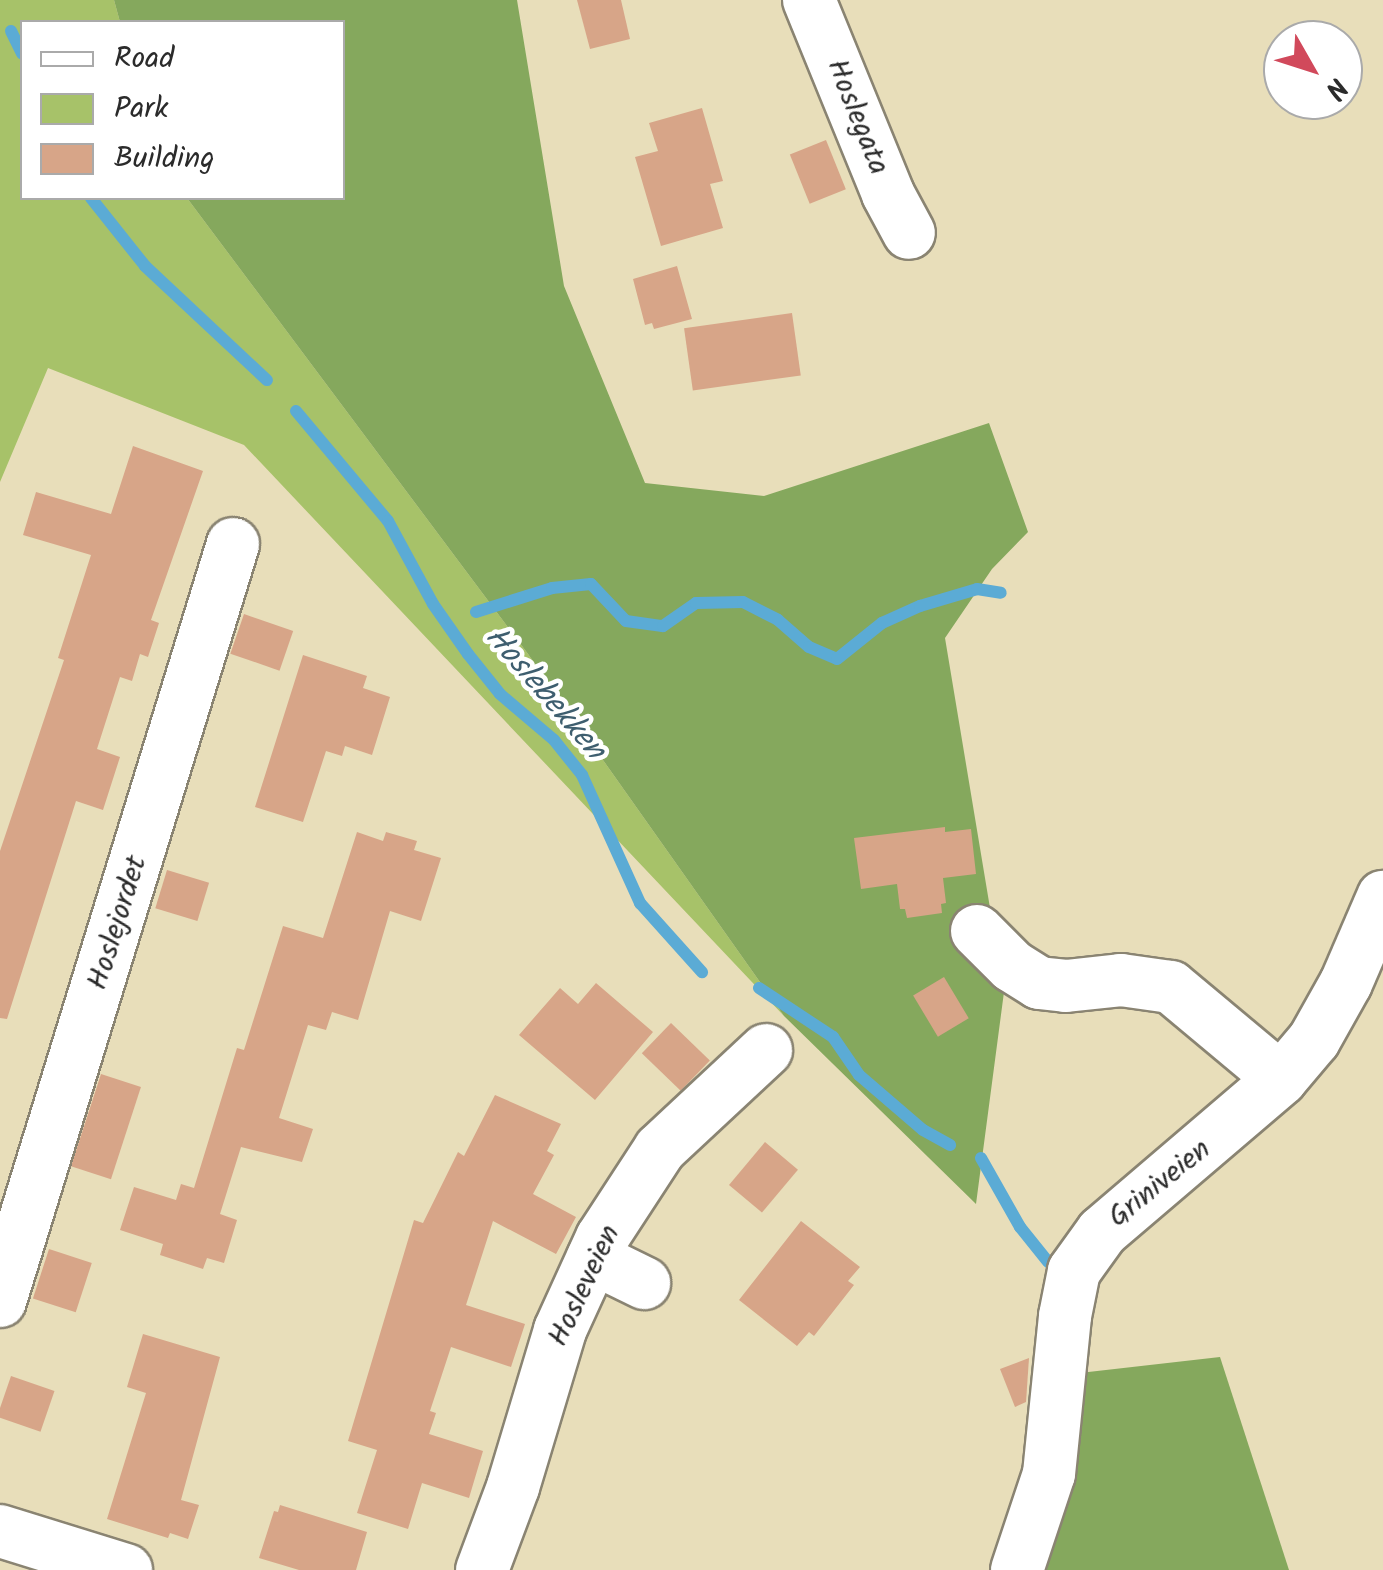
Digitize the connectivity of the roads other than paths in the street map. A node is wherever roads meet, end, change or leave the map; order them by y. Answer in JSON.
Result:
{"nodes":[{"id":1,"x":809,"y":0,"type":"edge"},
{"id":2,"x":910,"y":232,"type":"dead end"},
{"id":3,"x":234,"y":544,"type":"dead end"},
{"id":4,"x":1383,"y":897,"type":"edge"},
{"id":5,"x":977,"y":931,"type":"dead end"},
{"id":6,"x":766,"y":1050,"type":"dead end"},
{"id":7,"x":1281,"y":1080,"type":"junction"},
{"id":8,"x":593,"y":1258,"type":"junction"},
{"id":9,"x":644,"y":1283,"type":"dead end"},
{"id":10,"x":0,"y":1301,"type":"edge"},
{"id":11,"x":0,"y":1530,"type":"edge"},
{"id":12,"x":126,"y":1570,"type":"edge"},
{"id":13,"x":482,"y":1570,"type":"edge"},
{"id":14,"x":1016,"y":1570,"type":"edge"}],
"edges":[{"from":1,"to":2,"type":"street","name":"Hoslegata"},
{"from":3,"to":10,"type":"street","name":"Hoslejordet"},
{"from":4,"to":7,"type":"street","name":"Griniveien"},
{"from":5,"to":7,"type":"street"},
{"from":6,"to":8,"type":"street","name":"Hosleveien"},
{"from":7,"to":14,"type":"street","name":"Griniveien"},
{"from":8,"to":9,"type":"street"},
{"from":8,"to":13,"type":"street","name":"Hosleveien"},
{"from":11,"to":12,"type":"street"}]}
